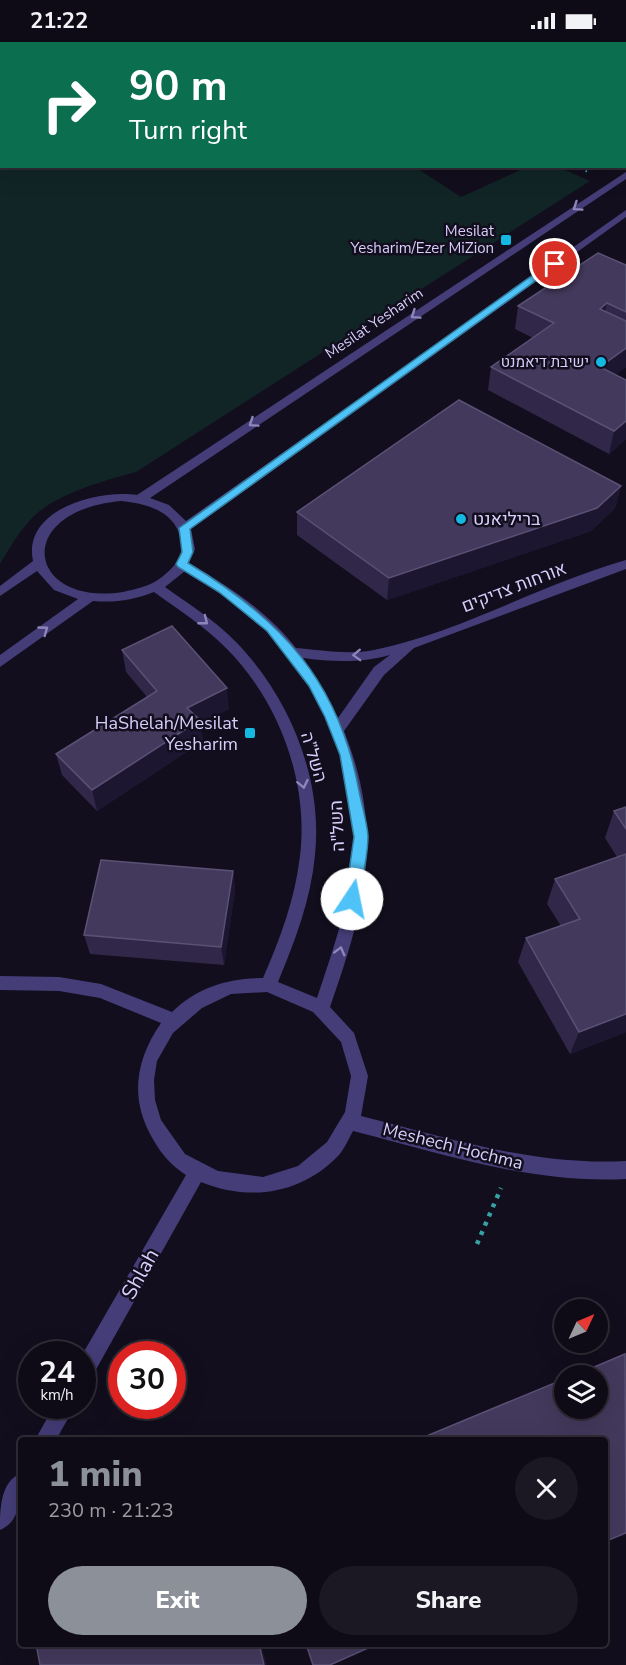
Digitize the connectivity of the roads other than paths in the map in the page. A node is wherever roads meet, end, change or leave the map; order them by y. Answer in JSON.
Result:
{"nodes":[{"id":1,"x":626,"y":175,"type":"edge"},
{"id":2,"x":626,"y":213,"type":"edge"},
{"id":3,"x":140,"y":499,"type":"junction"},
{"id":4,"x":184,"y":528,"type":"junction"},
{"id":5,"x":39,"y":563,"type":"junction"},
{"id":6,"x":182,"y":564,"type":"junction"},
{"id":7,"x":626,"y":564,"type":"edge"},
{"id":8,"x":156,"y":588,"type":"junction"},
{"id":9,"x":0,"y":592,"type":"edge"},
{"id":10,"x":89,"y":598,"type":"junction"},
{"id":11,"x":414,"y":643,"type":"junction"},
{"id":12,"x":291,"y":652,"type":"junction"},
{"id":13,"x":0,"y":662,"type":"edge"},
{"id":14,"x":337,"y":731,"type":"junction"},
{"id":15,"x":0,"y":983,"type":"edge"},
{"id":16,"x":268,"y":985,"type":"junction"},
{"id":17,"x":322,"y":1006,"type":"junction"},
{"id":18,"x":172,"y":1020,"type":"junction"},
{"id":19,"x":352,"y":1122,"type":"junction"},
{"id":20,"x":626,"y":1170,"type":"edge"},
{"id":21,"x":197,"y":1173,"type":"junction"},
{"id":22,"x":96,"y":1350,"type":"edge"},
{"id":23,"x":57,"y":1419,"type":"edge"},
{"id":24,"x":47,"y":1437,"type":"edge"},
{"id":25,"x":18,"y":1488,"type":"edge"},
{"id":26,"x":0,"y":1520,"type":"edge"}],
"edges":[{"from":1,"to":3,"type":"street","name":"Mesilat Yesharim","one_way":true},
{"from":2,"to":4,"type":"street"},
{"from":3,"to":4,"type":"street"},
{"from":3,"to":5,"type":"street"},
{"from":4,"to":6,"type":"street"},
{"from":5,"to":9,"type":"street"},
{"from":5,"to":10,"type":"street"},
{"from":6,"to":8,"type":"street"},
{"from":6,"to":12,"type":"street","name":"השל\"ה"},
{"from":7,"to":11,"type":"street","name":"אורחות צדיקים"},
{"from":8,"to":10,"type":"street"},
{"from":8,"to":16,"type":"street","name":"השל”ה","one_way":true},
{"from":13,"to":10,"type":"street","one_way":true},
{"from":11,"to":12,"type":"street","one_way":true},
{"from":11,"to":14,"type":"street"},
{"from":12,"to":14,"type":"street","name":"השל\"ה"},
{"from":17,"to":14,"type":"street","name":"השל\"ה","one_way":true},
{"from":15,"to":18,"type":"street"},
{"from":16,"to":17,"type":"street"},
{"from":16,"to":18,"type":"street"},
{"from":17,"to":19,"type":"street"},
{"from":18,"to":21,"type":"street"},
{"from":19,"to":20,"type":"street","name":"Meshech Hochma"},
{"from":19,"to":21,"type":"street"},
{"from":21,"to":22,"type":"street","name":"Shlah"},
{"from":23,"to":24,"type":"street"},
{"from":25,"to":26,"type":"street"}]}
